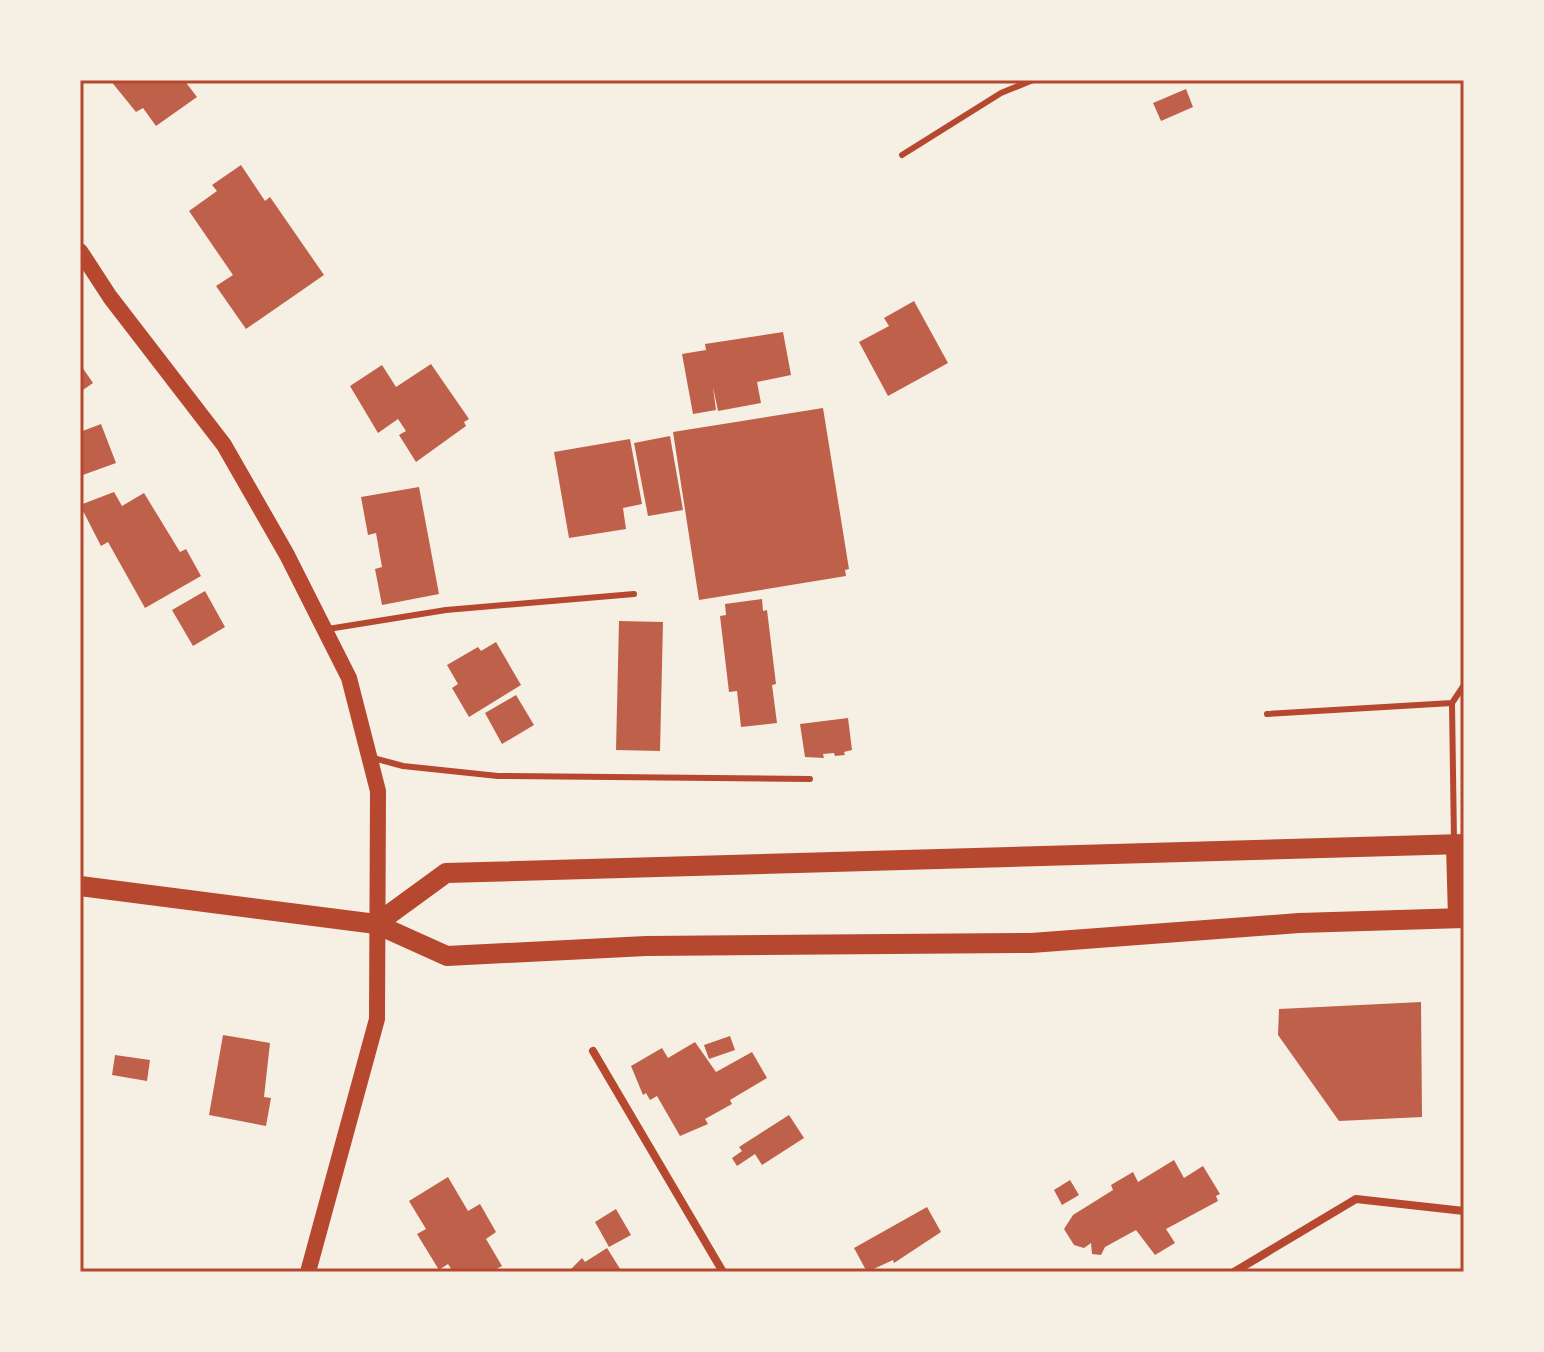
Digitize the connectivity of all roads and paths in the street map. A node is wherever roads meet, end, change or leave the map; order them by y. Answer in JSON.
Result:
{"nodes":[{"id":1,"x":1033,"y":80,"type":"edge"},
{"id":2,"x":902,"y":155,"type":"dead end"},
{"id":3,"x":80,"y":251,"type":"edge"},
{"id":4,"x":634,"y":594,"type":"dead end"},
{"id":5,"x":324,"y":629,"type":"junction"},
{"id":6,"x":1464,"y":685,"type":"edge"},
{"id":7,"x":1452,"y":703,"type":"junction"},
{"id":8,"x":1267,"y":714,"type":"dead end"},
{"id":9,"x":369,"y":757,"type":"junction"},
{"id":10,"x":810,"y":779,"type":"dead end"},
{"id":11,"x":1459,"y":845,"type":"edge"},
{"id":12,"x":80,"y":886,"type":"edge"},
{"id":13,"x":1460,"y":918,"type":"edge"},
{"id":14,"x":376,"y":924,"type":"junction"},
{"id":15,"x":593,"y":1051,"type":"dead end"},
{"id":16,"x":1464,"y":1211,"type":"edge"},
{"id":17,"x":308,"y":1272,"type":"edge"},
{"id":18,"x":723,"y":1272,"type":"edge"},
{"id":19,"x":1234,"y":1272,"type":"edge"}],
"edges":[{"from":1,"to":2,"type":"lane"},
{"from":3,"to":5,"type":"main road"},
{"from":4,"to":5,"type":"lane"},
{"from":5,"to":9,"type":"main road"},
{"from":6,"to":7,"type":"lane"},
{"from":7,"to":8,"type":"lane"},
{"from":7,"to":11,"type":"lane"},
{"from":9,"to":10,"type":"lane"},
{"from":9,"to":14,"type":"main road"},
{"from":11,"to":13,"type":"main road"},
{"from":11,"to":14,"type":"main road"},
{"from":12,"to":14,"type":"main road"},
{"from":13,"to":14,"type":"main road"},
{"from":14,"to":17,"type":"main road"},
{"from":15,"to":18,"type":"street"},
{"from":16,"to":19,"type":"street"}]}
